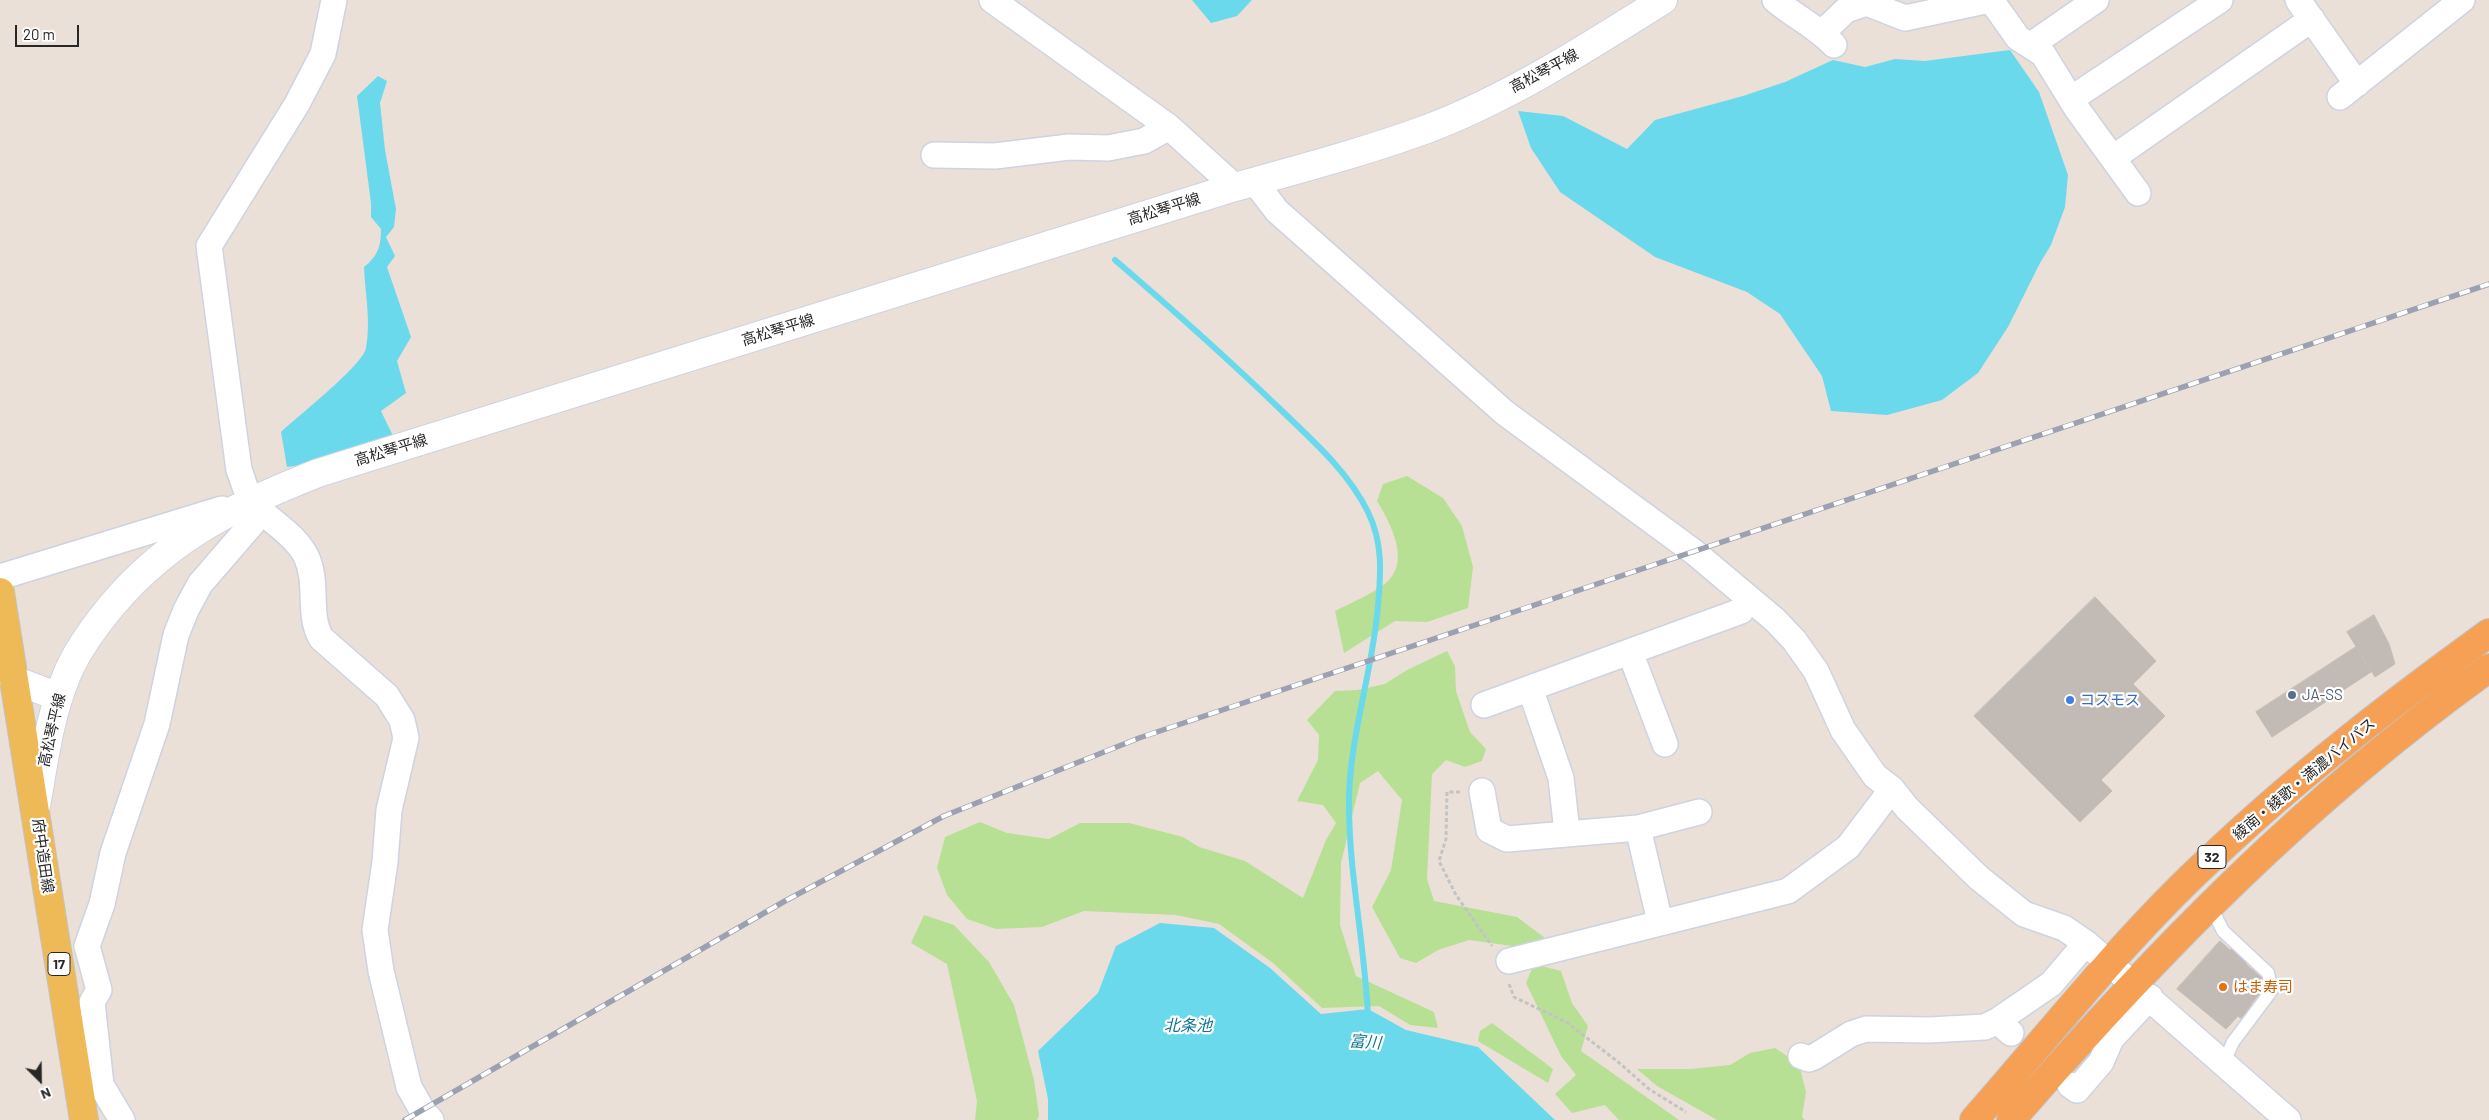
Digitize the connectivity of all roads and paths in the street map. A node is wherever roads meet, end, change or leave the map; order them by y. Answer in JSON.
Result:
{"nodes":[{"id":1,"x":334,"y":0,"type":"edge"},
{"id":2,"x":992,"y":0,"type":"edge"},
{"id":3,"x":1663,"y":0,"type":"edge"},
{"id":4,"x":1775,"y":0,"type":"edge"},
{"id":5,"x":1991,"y":0,"type":"edge"},
{"id":6,"x":2220,"y":0,"type":"edge"},
{"id":7,"x":2462,"y":0,"type":"edge"},
{"id":8,"x":2091,"y":1,"type":"edge"},
{"id":9,"x":2305,"y":10,"type":"edge"},
{"id":10,"x":2030,"y":45,"type":"junction"},
{"id":11,"x":2071,"y":99,"type":"junction"},
{"id":12,"x":1169,"y":127,"type":"junction"},
{"id":13,"x":934,"y":155,"type":"dead end"},
{"id":14,"x":2113,"y":158,"type":"junction"},
{"id":15,"x":1244,"y":184,"type":"junction"},
{"id":16,"x":2138,"y":193,"type":"dead end"},
{"id":17,"x":257,"y":506,"type":"junction"},
{"id":18,"x":0,"y":577,"type":"edge"},
{"id":19,"x":0,"y":592,"type":"edge"},
{"id":20,"x":1740,"y":611,"type":"dead end"},
{"id":21,"x":2489,"y":633,"type":"edge"},
{"id":22,"x":1630,"y":652,"type":"junction"},
{"id":23,"x":2489,"y":668,"type":"edge"},
{"id":24,"x":14,"y":680,"type":"junction"},
{"id":25,"x":1530,"y":688,"type":"junction"},
{"id":26,"x":59,"y":697,"type":"junction"},
{"id":27,"x":1484,"y":705,"type":"dead end"},
{"id":28,"x":1665,"y":744,"type":"dead end"},
{"id":29,"x":1892,"y":789,"type":"junction"},
{"id":30,"x":1482,"y":791,"type":"dead end"},
{"id":31,"x":36,"y":807,"type":"junction"},
{"id":32,"x":1699,"y":812,"type":"dead end"},
{"id":33,"x":1638,"y":828,"type":"junction"},
{"id":34,"x":1567,"y":832,"type":"junction"},
{"id":35,"x":2210,"y":905,"type":"junction"},
{"id":36,"x":1660,"y":922,"type":"junction"},
{"id":37,"x":2086,"y":943,"type":"junction"},
{"id":38,"x":1509,"y":961,"type":"dead end"},
{"id":39,"x":2111,"y":964,"type":"junction"},
{"id":40,"x":2142,"y":990,"type":"junction"},
{"id":41,"x":1801,"y":1056,"type":"dead end"},
{"id":42,"x":2223,"y":1064,"type":"junction"},
{"id":43,"x":2070,"y":1084,"type":"dead end"},
{"id":44,"x":84,"y":1120,"type":"edge"},
{"id":45,"x":122,"y":1120,"type":"edge"},
{"id":46,"x":431,"y":1120,"type":"edge"},
{"id":47,"x":1974,"y":1120,"type":"edge"},
{"id":48,"x":2011,"y":1120,"type":"edge"},
{"id":49,"x":2288,"y":1120,"type":"edge"}],
"edges":[{"from":1,"to":17,"type":"street"},
{"from":2,"to":12,"type":"street"},
{"from":3,"to":15,"type":"main road","name":"高松琴平線"},
{"from":4,"to":5,"type":"street"},
{"from":5,"to":10,"type":"street"},
{"from":6,"to":11,"type":"street"},
{"from":7,"to":9,"type":"street"},
{"from":8,"to":10,"type":"street"},
{"from":9,"to":14,"type":"street"},
{"from":10,"to":11,"type":"street"},
{"from":11,"to":14,"type":"street"},
{"from":12,"to":13,"type":"street"},
{"from":12,"to":15,"type":"street"},
{"from":14,"to":16,"type":"street"},
{"from":15,"to":17,"type":"main road","name":"高松琴平線"},
{"from":15,"to":29,"type":"street"},
{"from":17,"to":18,"type":"street"},
{"from":17,"to":26,"type":"main road","name":"高松琴平線"},
{"from":17,"to":45,"type":"street"},
{"from":17,"to":46,"type":"street"},
{"from":19,"to":24,"type":"main road","name":"府中造田線","number":"17"},
{"from":20,"to":22,"type":"street"},
{"from":21,"to":39,"type":"highway","name":"綾南・綾歌・満濃バイパス","number":"32"},
{"from":22,"to":25,"type":"street"},
{"from":22,"to":28,"type":"street"},
{"from":23,"to":35,"type":"highway","name":"綾南・綾歌・満濃バイパス","number":"32"},
{"from":24,"to":26,"type":"main road"},
{"from":24,"to":31,"type":"main road","name":"府中造田線","number":"17"},
{"from":25,"to":27,"type":"street"},
{"from":25,"to":34,"type":"street"},
{"from":26,"to":31,"type":"main road","name":"高松琴平線"},
{"from":29,"to":36,"type":"street"},
{"from":29,"to":37,"type":"street"},
{"from":30,"to":34,"type":"street"},
{"from":31,"to":44,"type":"main road","name":"府中造田線","number":"17"},
{"from":32,"to":33,"type":"street"},
{"from":33,"to":34,"type":"street"},
{"from":33,"to":36,"type":"street"},
{"from":35,"to":40,"type":"highway","name":"綾南・綾歌・満濃バイパス","number":"32"},
{"from":35,"to":42,"type":"lane"},
{"from":36,"to":38,"type":"street"},
{"from":37,"to":39,"type":"street"},
{"from":37,"to":41,"type":"street"},
{"from":39,"to":40,"type":"street"},
{"from":39,"to":47,"type":"highway","name":"綾南・綾歌・満濃バイパス","number":"32"},
{"from":40,"to":42,"type":"street"},
{"from":40,"to":43,"type":"street"},
{"from":40,"to":48,"type":"highway","name":"綾南・綾歌・満濃バイパス","number":"32"},
{"from":42,"to":49,"type":"street"}]}
